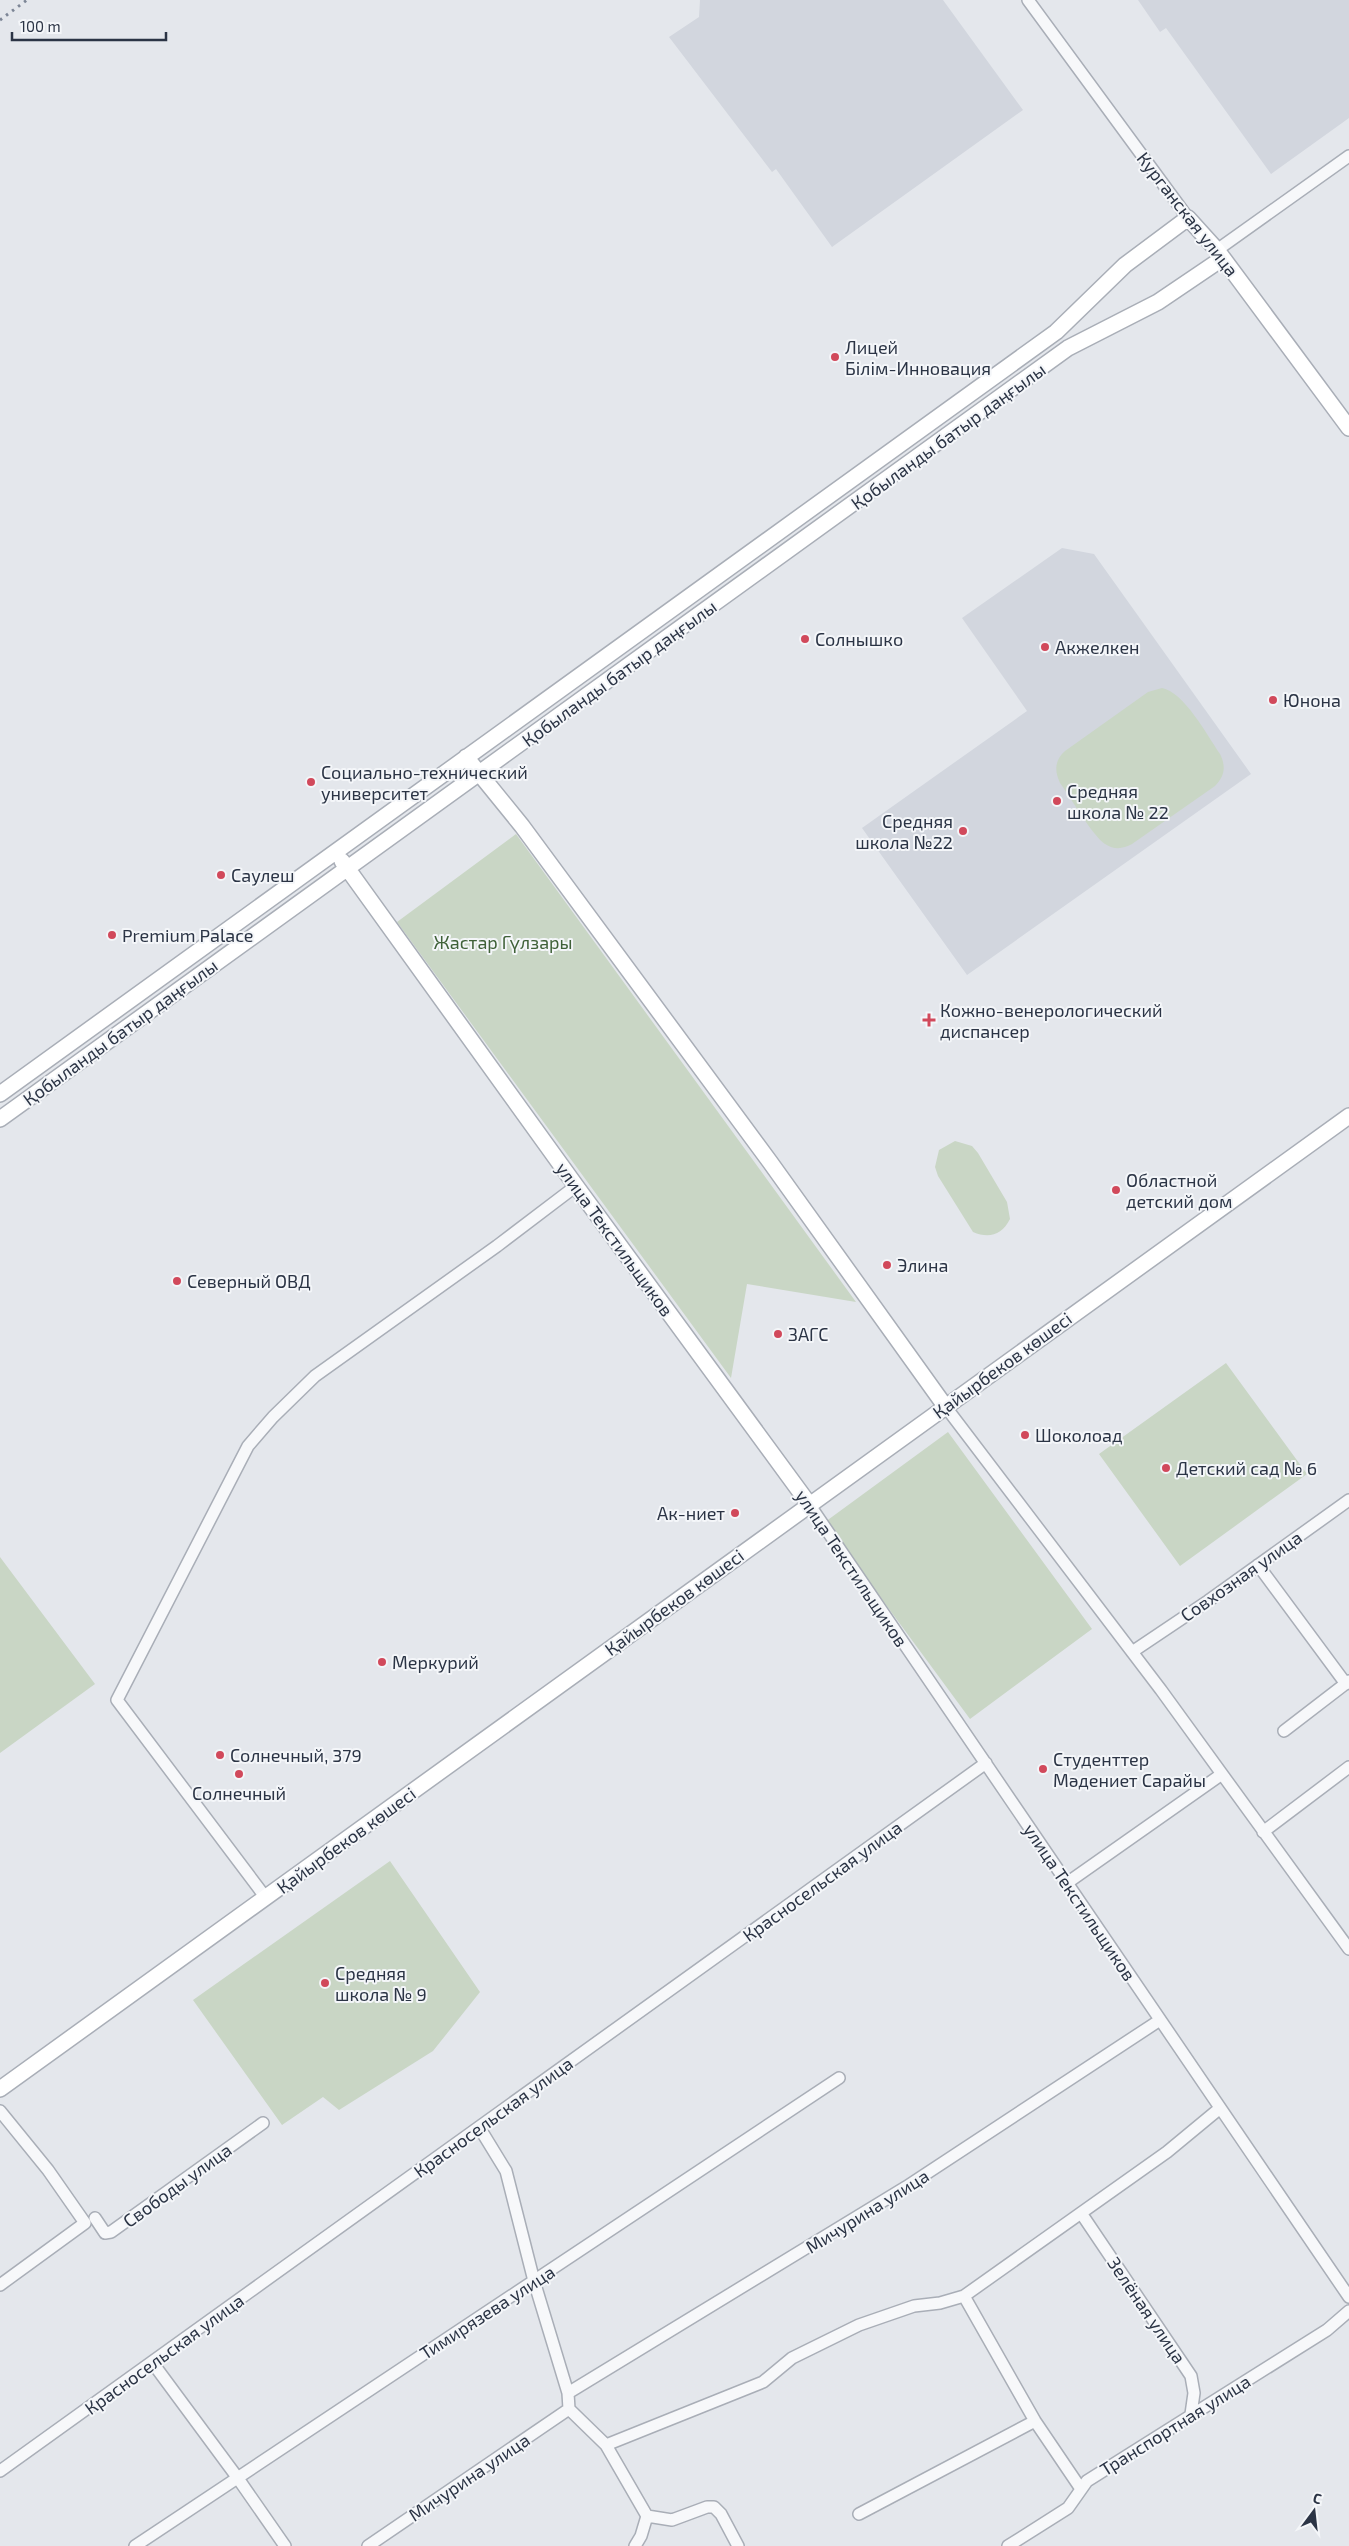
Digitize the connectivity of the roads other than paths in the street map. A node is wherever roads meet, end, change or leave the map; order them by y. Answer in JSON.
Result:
{"nodes":[{"id":1,"x":1028,"y":0,"type":"edge"},
{"id":2,"x":1349,"y":156,"type":"edge"},
{"id":3,"x":1188,"y":218,"type":"junction"},
{"id":4,"x":1220,"y":254,"type":"junction"},
{"id":5,"x":1349,"y":428,"type":"edge"},
{"id":6,"x":466,"y":758,"type":"junction"},
{"id":7,"x":481,"y":774,"type":"junction"},
{"id":8,"x":335,"y":852,"type":"junction"},
{"id":9,"x":347,"y":868,"type":"junction"},
{"id":10,"x":0,"y":1094,"type":"edge"},
{"id":11,"x":1349,"y":1116,"type":"edge"},
{"id":12,"x":0,"y":1119,"type":"edge"},
{"id":13,"x":576,"y":1186,"type":"junction"},
{"id":14,"x":945,"y":1406,"type":"junction"},
{"id":15,"x":1349,"y":1500,"type":"edge"},
{"id":16,"x":809,"y":1504,"type":"junction"},
{"id":17,"x":1258,"y":1565,"type":"junction"},
{"id":18,"x":1132,"y":1652,"type":"junction"},
{"id":19,"x":1347,"y":1682,"type":"edge"},
{"id":20,"x":1284,"y":1731,"type":"dead end"},
{"id":21,"x":986,"y":1763,"type":"junction"},
{"id":22,"x":1349,"y":1767,"type":"edge"},
{"id":23,"x":1222,"y":1774,"type":"junction"},
{"id":24,"x":1263,"y":1832,"type":"junction"},
{"id":25,"x":1067,"y":1883,"type":"junction"},
{"id":26,"x":266,"y":1898,"type":"junction"},
{"id":27,"x":1349,"y":1949,"type":"edge"},
{"id":28,"x":1160,"y":2020,"type":"junction"},
{"id":29,"x":840,"y":2078,"type":"dead end"},
{"id":30,"x":0,"y":2089,"type":"edge"},
{"id":31,"x":1219,"y":2109,"type":"junction"},
{"id":32,"x":0,"y":2111,"type":"edge"},
{"id":33,"x":263,"y":2123,"type":"dead end"},
{"id":34,"x":479,"y":2128,"type":"junction"},
{"id":35,"x":1081,"y":2213,"type":"junction"},
{"id":36,"x":90,"y":2220,"type":"junction"},
{"id":37,"x":534,"y":2281,"type":"junction"},
{"id":38,"x":0,"y":2286,"type":"edge"},
{"id":39,"x":964,"y":2296,"type":"junction"},
{"id":40,"x":1349,"y":2298,"type":"edge"},
{"id":41,"x":1349,"y":2311,"type":"edge"},
{"id":42,"x":152,"y":2362,"type":"junction"},
{"id":43,"x":568,"y":2393,"type":"junction"},
{"id":44,"x":569,"y":2408,"type":"junction"},
{"id":45,"x":1191,"y":2414,"type":"junction"},
{"id":46,"x":1035,"y":2421,"type":"junction"},
{"id":47,"x":606,"y":2445,"type":"junction"},
{"id":48,"x":0,"y":2471,"type":"edge"},
{"id":49,"x":237,"y":2477,"type":"junction"},
{"id":50,"x":1081,"y":2489,"type":"junction"},
{"id":51,"x":858,"y":2514,"type":"dead end"},
{"id":52,"x":647,"y":2516,"type":"junction"},
{"id":53,"x":135,"y":2546,"type":"edge"},
{"id":54,"x":285,"y":2546,"type":"edge"},
{"id":55,"x":368,"y":2546,"type":"edge"},
{"id":56,"x":635,"y":2546,"type":"edge"},
{"id":57,"x":738,"y":2546,"type":"edge"},
{"id":58,"x":1008,"y":2546,"type":"edge"}],
"edges":[{"from":1,"to":3,"type":"street","name":"Курганская улица"},
{"from":2,"to":4,"type":"street","name":"Қобыланды батыр даңғылы"},
{"from":3,"to":4,"type":"street","name":"Курганская улица"},
{"from":3,"to":6,"type":"street","name":"Қобыланды батыр даңғылы"},
{"from":4,"to":5,"type":"street","name":"Курганская улица"},
{"from":4,"to":7,"type":"street","name":"Қобыланды батыр даңғылы"},
{"from":6,"to":7,"type":"street"},
{"from":6,"to":8,"type":"street","name":"Қобыланды батыр даңғылы"},
{"from":7,"to":9,"type":"street","name":"Қобыланды батыр даңғылы"},
{"from":7,"to":14,"type":"street"},
{"from":8,"to":9,"type":"street","name":"улица Текстильщиков"},
{"from":8,"to":10,"type":"street","name":"Қобыланды батыр даңғылы"},
{"from":9,"to":12,"type":"street","name":"Қобыланды батыр даңғылы"},
{"from":9,"to":13,"type":"street","name":"улица Текстильщиков"},
{"from":11,"to":14,"type":"street","name":"Қайырбеков көшесі"},
{"from":13,"to":16,"type":"street","name":"улица Текстильщиков"},
{"from":13,"to":26,"type":"street"},
{"from":14,"to":16,"type":"street","name":"Қайырбеков көшесі"},
{"from":14,"to":18,"type":"street"},
{"from":15,"to":17,"type":"street","name":"Совхозная улица"},
{"from":16,"to":21,"type":"street","name":"улица Текстильщиков"},
{"from":16,"to":26,"type":"street","name":"Қайырбеков көшесі"},
{"from":17,"to":18,"type":"street","name":"Совхозная улица"},
{"from":17,"to":19,"type":"street"},
{"from":18,"to":23,"type":"street"},
{"from":19,"to":20,"type":"street"},
{"from":21,"to":25,"type":"street","name":"улица Текстильщиков"},
{"from":21,"to":34,"type":"street","name":"Красносельская улица"},
{"from":22,"to":24,"type":"street"},
{"from":23,"to":24,"type":"street"},
{"from":23,"to":25,"type":"street"},
{"from":24,"to":27,"type":"street"},
{"from":25,"to":28,"type":"street","name":"улица Текстильщиков"},
{"from":26,"to":30,"type":"street","name":"Қайырбеков көшесі"},
{"from":28,"to":31,"type":"street","name":"улица Текстильщиков"},
{"from":28,"to":43,"type":"street","name":"Мичурина улица"},
{"from":29,"to":37,"type":"street","name":"Тимирязева улица"},
{"from":31,"to":35,"type":"street"},
{"from":31,"to":40,"type":"street","name":"улица Текстильщиков"},
{"from":32,"to":36,"type":"street"},
{"from":33,"to":36,"type":"street","name":"Свободы улица"},
{"from":34,"to":37,"type":"street"},
{"from":34,"to":42,"type":"street","name":"Красносельская улица"},
{"from":35,"to":39,"type":"street"},
{"from":35,"to":45,"type":"street","name":"Зелёная улица"},
{"from":36,"to":38,"type":"street"},
{"from":37,"to":43,"type":"street"},
{"from":37,"to":49,"type":"street","name":"Тимирязева улица"},
{"from":39,"to":46,"type":"street"},
{"from":39,"to":47,"type":"street"},
{"from":41,"to":45,"type":"street","name":"Транспортная улица"},
{"from":42,"to":48,"type":"street","name":"Красносельская улица"},
{"from":42,"to":49,"type":"street"},
{"from":43,"to":44,"type":"street"},
{"from":44,"to":47,"type":"street"},
{"from":44,"to":55,"type":"street","name":"Мичурина улица"},
{"from":45,"to":50,"type":"street","name":"Транспортная улица"},
{"from":46,"to":50,"type":"street"},
{"from":46,"to":51,"type":"street"},
{"from":47,"to":52,"type":"street"},
{"from":49,"to":53,"type":"street","name":"Тимирязева улица"},
{"from":49,"to":54,"type":"street"},
{"from":50,"to":58,"type":"street","name":"Транспортная улица"},
{"from":52,"to":56,"type":"street"},
{"from":52,"to":57,"type":"street"}]}
